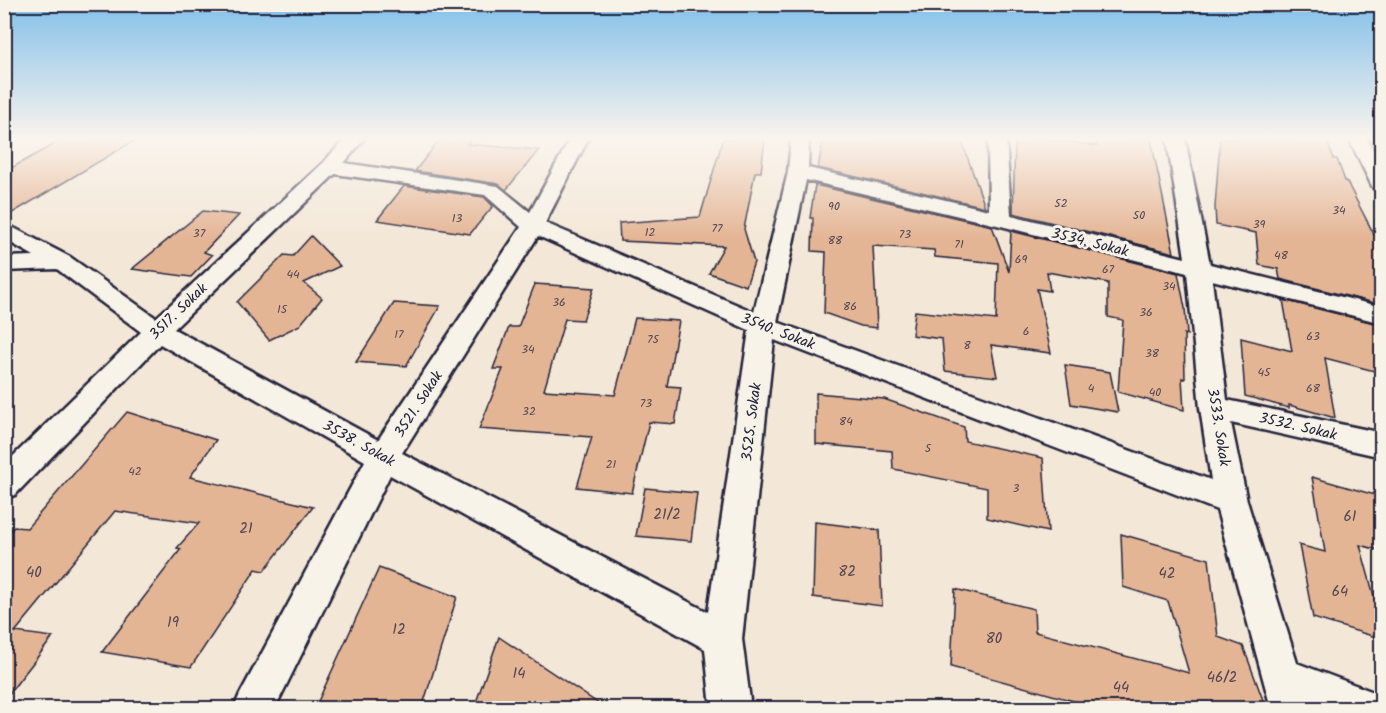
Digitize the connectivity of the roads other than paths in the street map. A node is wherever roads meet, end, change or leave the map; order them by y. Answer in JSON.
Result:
{"nodes":[{"id":1,"x":324,"y":172,"type":"edge"},
{"id":2,"x":367,"y":172,"type":"edge"},
{"id":3,"x":561,"y":172,"type":"edge"},
{"id":4,"x":798,"y":172,"type":"edge"},
{"id":5,"x":799,"y":172,"type":"edge"},
{"id":6,"x":998,"y":172,"type":"edge"},
{"id":7,"x":1182,"y":172,"type":"edge"},
{"id":8,"x":1375,"y":172,"type":"edge"},
{"id":9,"x":1382,"y":186,"type":"edge"},
{"id":10,"x":999,"y":219,"type":"junction"},
{"id":11,"x":532,"y":226,"type":"junction"},
{"id":12,"x":4,"y":230,"type":"edge"},
{"id":13,"x":62,"y":262,"type":"junction"},
{"id":14,"x":4,"y":264,"type":"edge"},
{"id":15,"x":1199,"y":270,"type":"junction"},
{"id":16,"x":1382,"y":315,"type":"edge"},
{"id":17,"x":763,"y":326,"type":"junction"},
{"id":18,"x":157,"y":331,"type":"junction"},
{"id":19,"x":1214,"y":408,"type":"junction"},
{"id":20,"x":1382,"y":445,"type":"edge"},
{"id":21,"x":383,"y":457,"type":"junction"},
{"id":22,"x":4,"y":486,"type":"edge"},
{"id":23,"x":1231,"y":501,"type":"junction"},
{"id":24,"x":723,"y":639,"type":"junction"},
{"id":25,"x":1285,"y":692,"type":"edge"},
{"id":26,"x":254,"y":708,"type":"edge"},
{"id":27,"x":731,"y":708,"type":"edge"},
{"id":28,"x":1365,"y":708,"type":"edge"}],
"edges":[{"from":1,"to":18,"type":"street","name":"3517. Sokak"},
{"from":2,"to":11,"type":"street","name":"3540. Sokak"},
{"from":3,"to":11,"type":"street","name":"3521. Sokak"},
{"from":4,"to":17,"type":"street","name":"3525. Sokak"},
{"from":5,"to":10,"type":"street","name":"3534. Sokak"},
{"from":6,"to":10,"type":"street"},
{"from":7,"to":15,"type":"street","name":"3533. Sokak"},
{"from":8,"to":9,"type":"street"},
{"from":10,"to":15,"type":"street","name":"3534. Sokak"},
{"from":11,"to":17,"type":"street","name":"3540. Sokak"},
{"from":11,"to":21,"type":"street","name":"3521. Sokak"},
{"from":12,"to":13,"type":"street","name":"3538. Sokak"},
{"from":13,"to":14,"type":"street"},
{"from":13,"to":18,"type":"street","name":"3538. Sokak"},
{"from":15,"to":16,"type":"street","name":"3534. Sokak"},
{"from":15,"to":19,"type":"street","name":"3533. Sokak"},
{"from":17,"to":23,"type":"street","name":"3540. Sokak"},
{"from":17,"to":24,"type":"street","name":"3525. Sokak"},
{"from":18,"to":21,"type":"street","name":"3538. Sokak"},
{"from":18,"to":22,"type":"street","name":"3517. Sokak"},
{"from":19,"to":20,"type":"street","name":"3532. Sokak"},
{"from":19,"to":23,"type":"street","name":"3533. Sokak"},
{"from":21,"to":24,"type":"street","name":"3538. Sokak"},
{"from":21,"to":26,"type":"street","name":"3521. Sokak"},
{"from":23,"to":25,"type":"street","name":"3533. Sokak"},
{"from":24,"to":27,"type":"street","name":"3525. Sokak"},
{"from":25,"to":28,"type":"street"}]}
